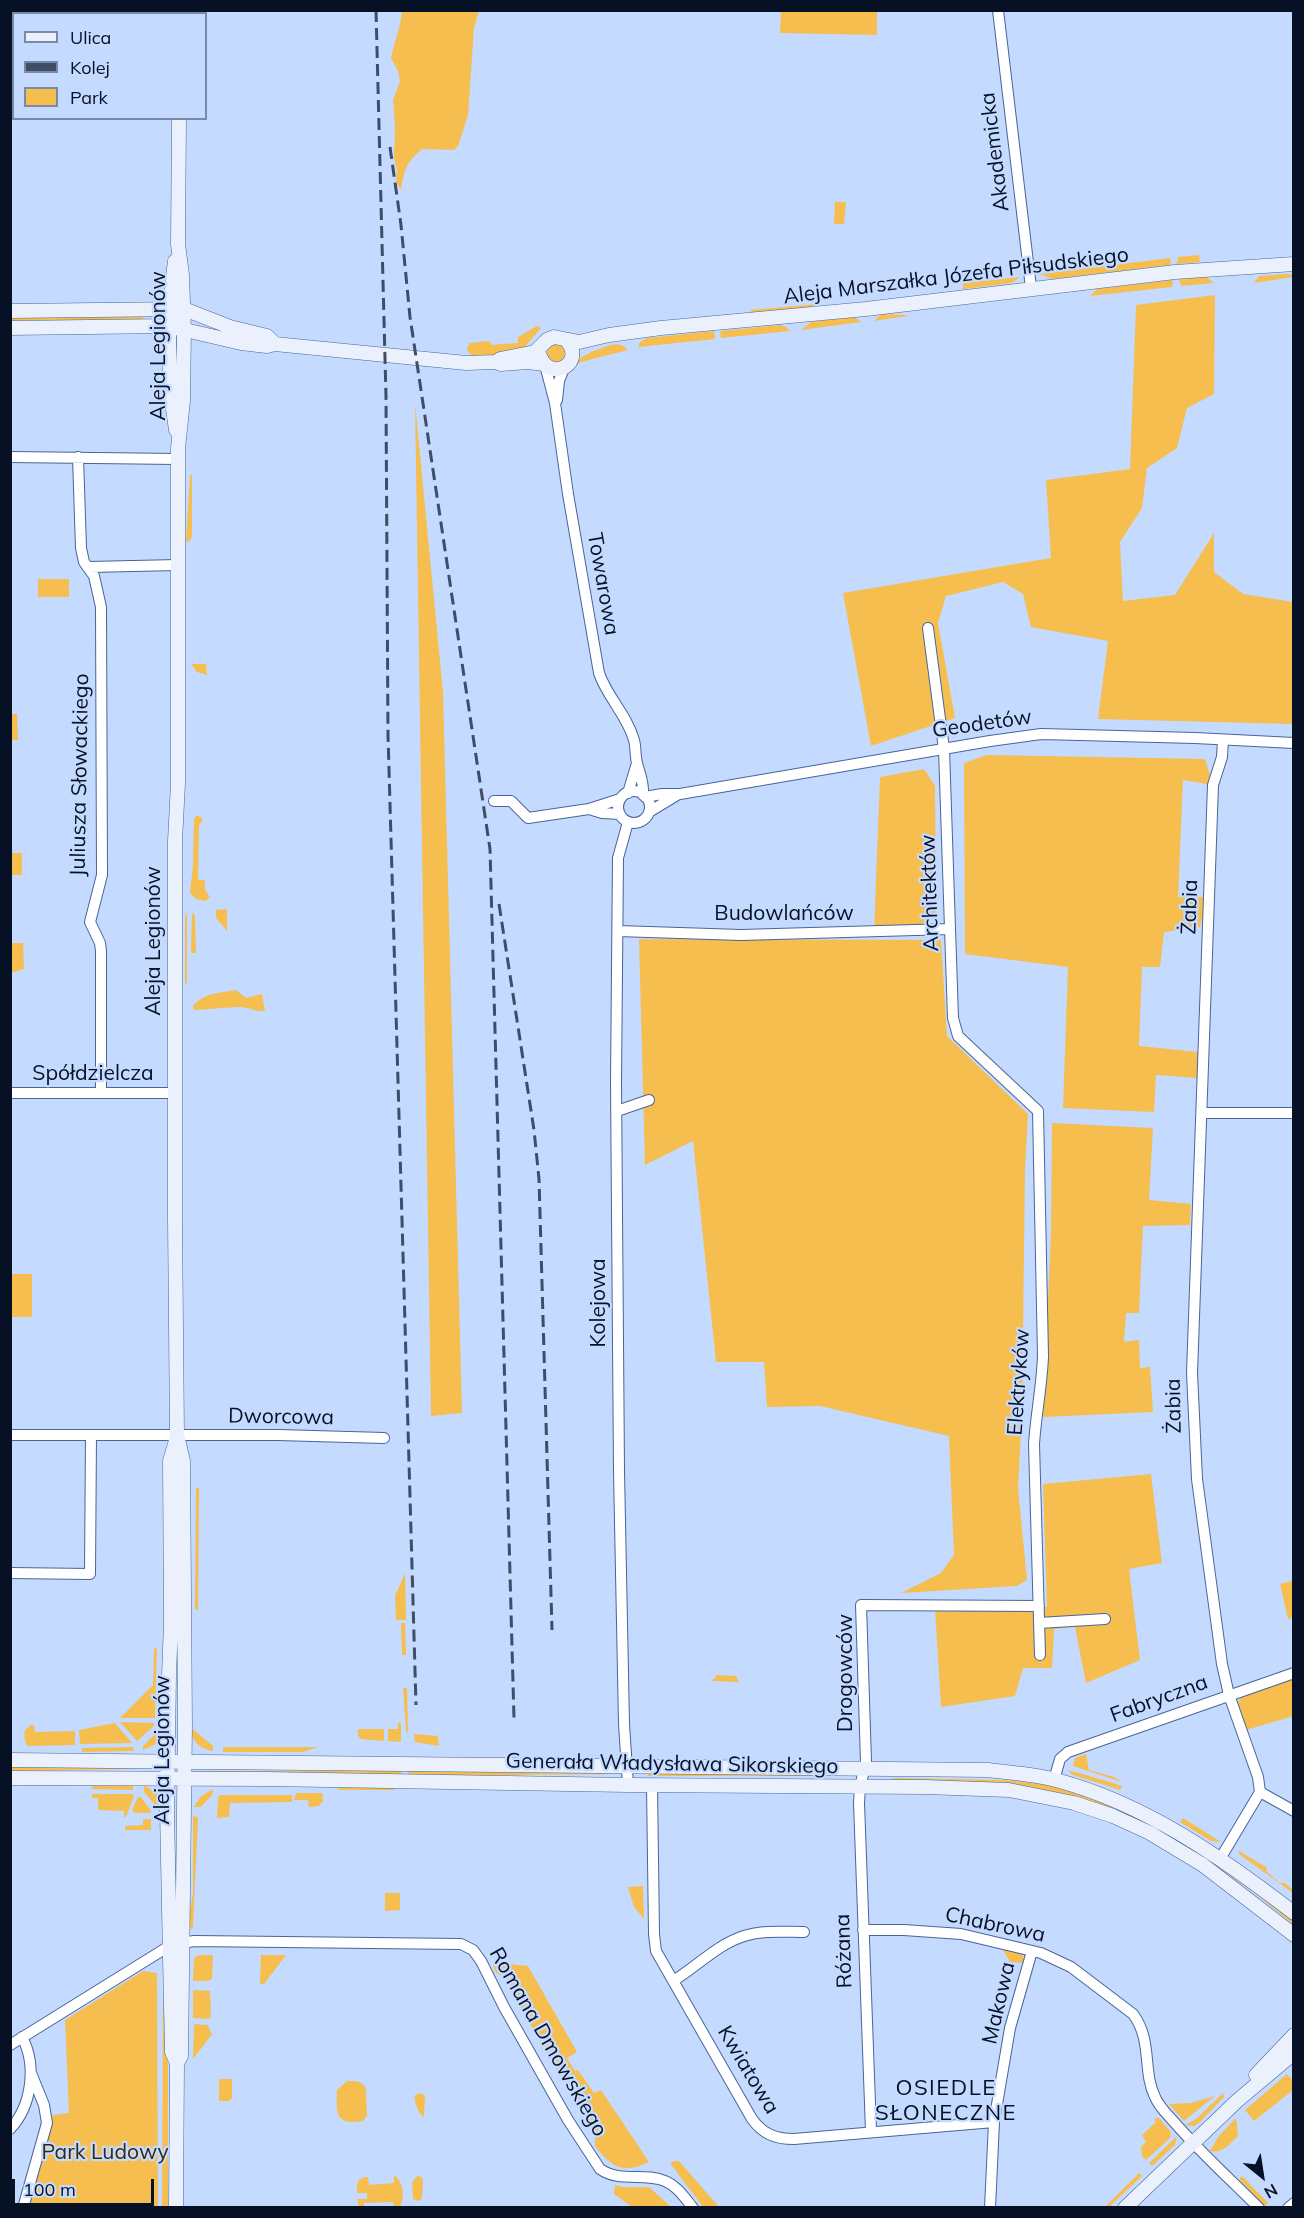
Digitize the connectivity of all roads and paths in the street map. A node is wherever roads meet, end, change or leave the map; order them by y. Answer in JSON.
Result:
{"nodes":[{"id":1,"x":998,"y":10,"type":"edge"},
{"id":2,"x":179,"y":120,"type":"edge"},
{"id":3,"x":178,"y":244,"type":"junction"},
{"id":4,"x":1293,"y":264,"type":"edge"},
{"id":5,"x":1031,"y":288,"type":"junction"},
{"id":6,"x":169,"y":308,"type":"junction"},
{"id":7,"x":184,"y":309,"type":"junction"},
{"id":8,"x":10,"y":311,"type":"edge"},
{"id":9,"x":168,"y":326,"type":"junction"},
{"id":10,"x":10,"y":328,"type":"edge"},
{"id":11,"x":184,"y":330,"type":"junction"},
{"id":12,"x":624,"y":334,"type":"junction"},
{"id":13,"x":566,"y":340,"type":"junction"},
{"id":14,"x":275,"y":344,"type":"junction"},
{"id":15,"x":541,"y":347,"type":"junction"},
{"id":16,"x":496,"y":362,"type":"junction"},
{"id":17,"x":568,"y":363,"type":"junction"},
{"id":18,"x":545,"y":364,"type":"junction"},
{"id":19,"x":555,"y":403,"type":"junction"},
{"id":20,"x":178,"y":453,"type":"junction"},
{"id":21,"x":10,"y":457,"type":"edge"},
{"id":22,"x":78,"y":458,"type":"junction"},
{"id":23,"x":178,"y":565,"type":"junction"},
{"id":24,"x":89,"y":567,"type":"junction"},
{"id":25,"x":928,"y":628,"type":"dead end"},
{"id":26,"x":1223,"y":740,"type":"junction"},
{"id":27,"x":1293,"y":743,"type":"edge"},
{"id":28,"x":944,"y":749,"type":"junction"},
{"id":29,"x":637,"y":763,"type":"junction"},
{"id":30,"x":680,"y":794,"type":"junction"},
{"id":31,"x":624,"y":796,"type":"junction"},
{"id":32,"x":644,"y":796,"type":"junction"},
{"id":33,"x":494,"y":801,"type":"dead end"},
{"id":34,"x":589,"y":809,"type":"junction"},
{"id":35,"x":649,"y":812,"type":"junction"},
{"id":36,"x":624,"y":818,"type":"junction"},
{"id":37,"x":950,"y":930,"type":"junction"},
{"id":38,"x":618,"y":931,"type":"junction"},
{"id":39,"x":10,"y":1093,"type":"edge"},
{"id":40,"x":101,"y":1093,"type":"junction"},
{"id":41,"x":175,"y":1093,"type":"junction"},
{"id":42,"x":649,"y":1100,"type":"dead end"},
{"id":43,"x":617,"y":1111,"type":"junction"},
{"id":44,"x":1038,"y":1111,"type":"joint"},
{"id":45,"x":1203,"y":1113,"type":"junction"},
{"id":46,"x":1293,"y":1113,"type":"edge"},
{"id":47,"x":10,"y":1435,"type":"edge"},
{"id":48,"x":91,"y":1435,"type":"junction"},
{"id":49,"x":177,"y":1435,"type":"junction"},
{"id":50,"x":384,"y":1438,"type":"dead end"},
{"id":51,"x":10,"y":1573,"type":"edge"},
{"id":52,"x":1039,"y":1606,"type":"junction"},
{"id":53,"x":1105,"y":1619,"type":"dead end"},
{"id":54,"x":1039,"y":1623,"type":"junction"},
{"id":55,"x":1040,"y":1655,"type":"dead end"},
{"id":56,"x":1293,"y":1673,"type":"edge"},
{"id":57,"x":1229,"y":1695,"type":"junction"},
{"id":58,"x":10,"y":1760,"type":"edge"},
{"id":59,"x":168,"y":1761,"type":"junction"},
{"id":60,"x":184,"y":1761,"type":"junction"},
{"id":61,"x":627,"y":1767,"type":"junction"},
{"id":62,"x":866,"y":1769,"type":"junction"},
{"id":63,"x":10,"y":1778,"type":"edge"},
{"id":64,"x":167,"y":1779,"type":"junction"},
{"id":65,"x":184,"y":1779,"type":"junction"},
{"id":66,"x":1054,"y":1780,"type":"junction"},
{"id":67,"x":628,"y":1785,"type":"junction"},
{"id":68,"x":652,"y":1785,"type":"junction"},
{"id":69,"x":860,"y":1787,"type":"junction"},
{"id":70,"x":1260,"y":1792,"type":"junction"},
{"id":71,"x":1293,"y":1811,"type":"edge"},
{"id":72,"x":1220,"y":1858,"type":"junction"},
{"id":73,"x":1293,"y":1913,"type":"edge"},
{"id":74,"x":863,"y":1930,"type":"junction"},
{"id":75,"x":804,"y":1932,"type":"dead end"},
{"id":76,"x":1293,"y":1935,"type":"edge"},
{"id":77,"x":177,"y":1944,"type":"junction"},
{"id":78,"x":1032,"y":1950,"type":"junction"},
{"id":79,"x":673,"y":1981,"type":"junction"},
{"id":80,"x":1293,"y":2035,"type":"edge"},
{"id":81,"x":22,"y":2037,"type":"junction"},
{"id":82,"x":10,"y":2045,"type":"edge"},
{"id":83,"x":1293,"y":2053,"type":"edge"},
{"id":84,"x":31,"y":2073,"type":"junction"},
{"id":85,"x":1238,"y":2100,"type":"junction"},
{"id":86,"x":994,"y":2122,"type":"junction"},
{"id":87,"x":10,"y":2129,"type":"edge"},
{"id":88,"x":871,"y":2131,"type":"junction"},
{"id":89,"x":1194,"y":2144,"type":"junction"},
{"id":90,"x":1293,"y":2203,"type":"edge"},
{"id":91,"x":23,"y":2208,"type":"edge"},
{"id":92,"x":176,"y":2208,"type":"edge"},
{"id":93,"x":693,"y":2208,"type":"edge"},
{"id":94,"x":990,"y":2208,"type":"edge"},
{"id":95,"x":1125,"y":2208,"type":"edge"},
{"id":96,"x":1259,"y":2208,"type":"edge"},
{"id":97,"x":1288,"y":2208,"type":"edge"}],
"edges":[{"from":1,"to":5,"type":"street","name":"Akademicka"},
{"from":2,"to":3,"type":"main road","name":"Aleja Legionów"},
{"from":3,"to":6,"type":"main road","name":"Aleja Legionów"},
{"from":3,"to":7,"type":"main road","name":"Aleja Legionów"},
{"from":4,"to":5,"type":"main road","name":"Aleja Marszałka Józefa Piłsudskiego"},
{"from":5,"to":12,"type":"main road","name":"Aleja Marszałka Józefa Piłsudskiego"},
{"from":6,"to":7,"type":"main road","name":"Aleja Marszałka Józefa Piłsudskiego"},
{"from":6,"to":8,"type":"main road","name":"Aleja Marszałka Józefa Piłsudskiego"},
{"from":6,"to":9,"type":"main road","name":"Aleja Legionów"},
{"from":7,"to":11,"type":"main road","name":"Aleja Legionów"},
{"from":7,"to":14,"type":"main road","name":"Aleja Marszałka Józefa Piłsudskiego"},
{"from":9,"to":10,"type":"main road","name":"Aleja Marszałka Józefa Piłsudskiego"},
{"from":9,"to":11,"type":"main road","name":"Aleja Marszałka Józefa Piłsudskiego"},
{"from":9,"to":20,"type":"main road","name":"Aleja Legionów"},
{"from":11,"to":14,"type":"main road","name":"Aleja Marszałka Józefa Piłsudskiego"},
{"from":11,"to":20,"type":"main road","name":"Aleja Legionów"},
{"from":12,"to":13,"type":"main road","name":"Aleja Marszałka Józefa Piłsudskiego"},
{"from":12,"to":17,"type":"main road","name":"Aleja Marszałka Józefa Piłsudskiego"},
{"from":13,"to":15,"type":"main road","name":"Aleja Marszałka Józefa Piłsudskiego"},
{"from":13,"to":17,"type":"main road"},
{"from":14,"to":16,"type":"main road","name":"Aleja Marszałka Józefa Piłsudskiego"},
{"from":15,"to":16,"type":"main road","name":"Aleja Marszałka Józefa Piłsudskiego"},
{"from":15,"to":18,"type":"main road"},
{"from":16,"to":18,"type":"main road","name":"Aleja Marszałka Józefa Piłsudskiego"},
{"from":17,"to":18,"type":"main road","name":"Aleja Marszałka Józefa Piłsudskiego"},
{"from":17,"to":19,"type":"street","name":"Towarowa"},
{"from":18,"to":19,"type":"street","name":"Towarowa"},
{"from":19,"to":29,"type":"street","name":"Towarowa"},
{"from":20,"to":22,"type":"street"},
{"from":20,"to":23,"type":"main road","name":"Aleja Legionów"},
{"from":21,"to":22,"type":"street"},
{"from":22,"to":24,"type":"street","name":"Juliusza Słowackiego"},
{"from":23,"to":24,"type":"street"},
{"from":23,"to":41,"type":"main road","name":"Aleja Legionów"},
{"from":24,"to":40,"type":"street","name":"Juliusza Słowackiego"},
{"from":25,"to":28,"type":"street","name":"Architektów"},
{"from":26,"to":27,"type":"street","name":"Geodetów"},
{"from":26,"to":28,"type":"street","name":"Geodetów"},
{"from":26,"to":45,"type":"street","name":"Żabia"},
{"from":28,"to":30,"type":"street","name":"Geodetów"},
{"from":28,"to":37,"type":"street","name":"Architektów"},
{"from":29,"to":31,"type":"street"},
{"from":29,"to":32,"type":"street","name":"Towarowa"},
{"from":30,"to":32,"type":"street"},
{"from":30,"to":35,"type":"street"},
{"from":31,"to":32,"type":"street"},
{"from":31,"to":34,"type":"street"},
{"from":31,"to":36,"type":"street"},
{"from":32,"to":35,"type":"street"},
{"from":33,"to":34,"type":"street"},
{"from":34,"to":36,"type":"street"},
{"from":35,"to":36,"type":"street"},
{"from":36,"to":38,"type":"street","name":"Kolejowa"},
{"from":37,"to":38,"type":"street","name":"Budowlańców"},
{"from":37,"to":44,"type":"street","name":"Architektów"},
{"from":38,"to":43,"type":"street","name":"Kolejowa"},
{"from":39,"to":40,"type":"street","name":"Spółdzielcza"},
{"from":40,"to":41,"type":"street","name":"Spółdzielcza"},
{"from":41,"to":49,"type":"main road","name":"Aleja Legionów"},
{"from":42,"to":43,"type":"street"},
{"from":43,"to":61,"type":"street","name":"Kolejowa"},
{"from":44,"to":52,"type":"street","name":"Elektryków"},
{"from":45,"to":46,"type":"street"},
{"from":45,"to":57,"type":"street","name":"Żabia"},
{"from":47,"to":48,"type":"street","name":"Dworcowa"},
{"from":48,"to":49,"type":"street","name":"Dworcowa"},
{"from":48,"to":51,"type":"street"},
{"from":49,"to":50,"type":"street","name":"Dworcowa"},
{"from":49,"to":59,"type":"main road","name":"Aleja Legionów"},
{"from":49,"to":60,"type":"main road","name":"Aleja Legionów"},
{"from":52,"to":54,"type":"street","name":"Elektryków"},
{"from":52,"to":62,"type":"street","name":"Drogowców"},
{"from":53,"to":54,"type":"street"},
{"from":54,"to":55,"type":"street","name":"Elektryków"},
{"from":56,"to":57,"type":"street","name":"Fabryczna"},
{"from":57,"to":66,"type":"street","name":"Fabryczna"},
{"from":57,"to":70,"type":"street","name":"Żabia"},
{"from":58,"to":59,"type":"main road","name":"Generała Władysława Sikorskiego"},
{"from":59,"to":60,"type":"main road","name":"Generała Władysława Sikorskiego"},
{"from":59,"to":64,"type":"main road","name":"Aleja Legionów"},
{"from":60,"to":61,"type":"main road","name":"Generała Władysława Sikorskiego"},
{"from":60,"to":65,"type":"main road","name":"Aleja Legionów"},
{"from":61,"to":62,"type":"main road","name":"Generała Władysława Sikorskiego"},
{"from":61,"to":67,"type":"street","name":"Kolejowa"},
{"from":62,"to":66,"type":"main road","name":"Generała Władysława Sikorskiego"},
{"from":62,"to":69,"type":"street","name":"Różana"},
{"from":63,"to":64,"type":"main road","name":"Generała Władysława Sikorskiego"},
{"from":64,"to":65,"type":"main road","name":"Generała Władysława Sikorskiego"},
{"from":64,"to":77,"type":"main road","name":"Aleja Legionów"},
{"from":65,"to":67,"type":"main road","name":"Generała Władysława Sikorskiego"},
{"from":65,"to":77,"type":"main road","name":"Aleja Legionów"},
{"from":66,"to":72,"type":"main road","name":"Generała Władysława Sikorskiego"},
{"from":67,"to":68,"type":"main road","name":"Generała Władysława Sikorskiego"},
{"from":68,"to":69,"type":"main road","name":"Generała Władysława Sikorskiego"},
{"from":68,"to":79,"type":"street","name":"Kwiatowa"},
{"from":69,"to":74,"type":"street","name":"Różana"},
{"from":69,"to":76,"type":"main road","name":"Generała Władysława Sikorskiego"},
{"from":70,"to":71,"type":"street"},
{"from":70,"to":72,"type":"street"},
{"from":72,"to":73,"type":"main road","name":"Generała Władysława Sikorskiego"},
{"from":74,"to":78,"type":"street","name":"Chabrowa"},
{"from":74,"to":88,"type":"street","name":"Różana"},
{"from":75,"to":79,"type":"street"},
{"from":77,"to":81,"type":"street"},
{"from":77,"to":92,"type":"main road","name":"Aleja Legionów"},
{"from":77,"to":93,"type":"street","name":"Romana Dmowskiego"},
{"from":78,"to":86,"type":"street","name":"Makowa"},
{"from":78,"to":89,"type":"street","name":"Chabrowa"},
{"from":79,"to":88,"type":"street","name":"Kwiatowa"},
{"from":80,"to":85,"type":"main road"},
{"from":81,"to":82,"type":"street"},
{"from":81,"to":84,"type":"street"},
{"from":83,"to":85,"type":"main road"},
{"from":84,"to":87,"type":"street"},
{"from":84,"to":91,"type":"street"},
{"from":85,"to":89,"type":"main road"},
{"from":86,"to":88,"type":"street","name":"Kwiatowa"},
{"from":86,"to":94,"type":"street","name":"Makowa"},
{"from":89,"to":95,"type":"main road"},
{"from":89,"to":96,"type":"street","name":"Chabrowa"},
{"from":90,"to":97,"type":"street"}]}
